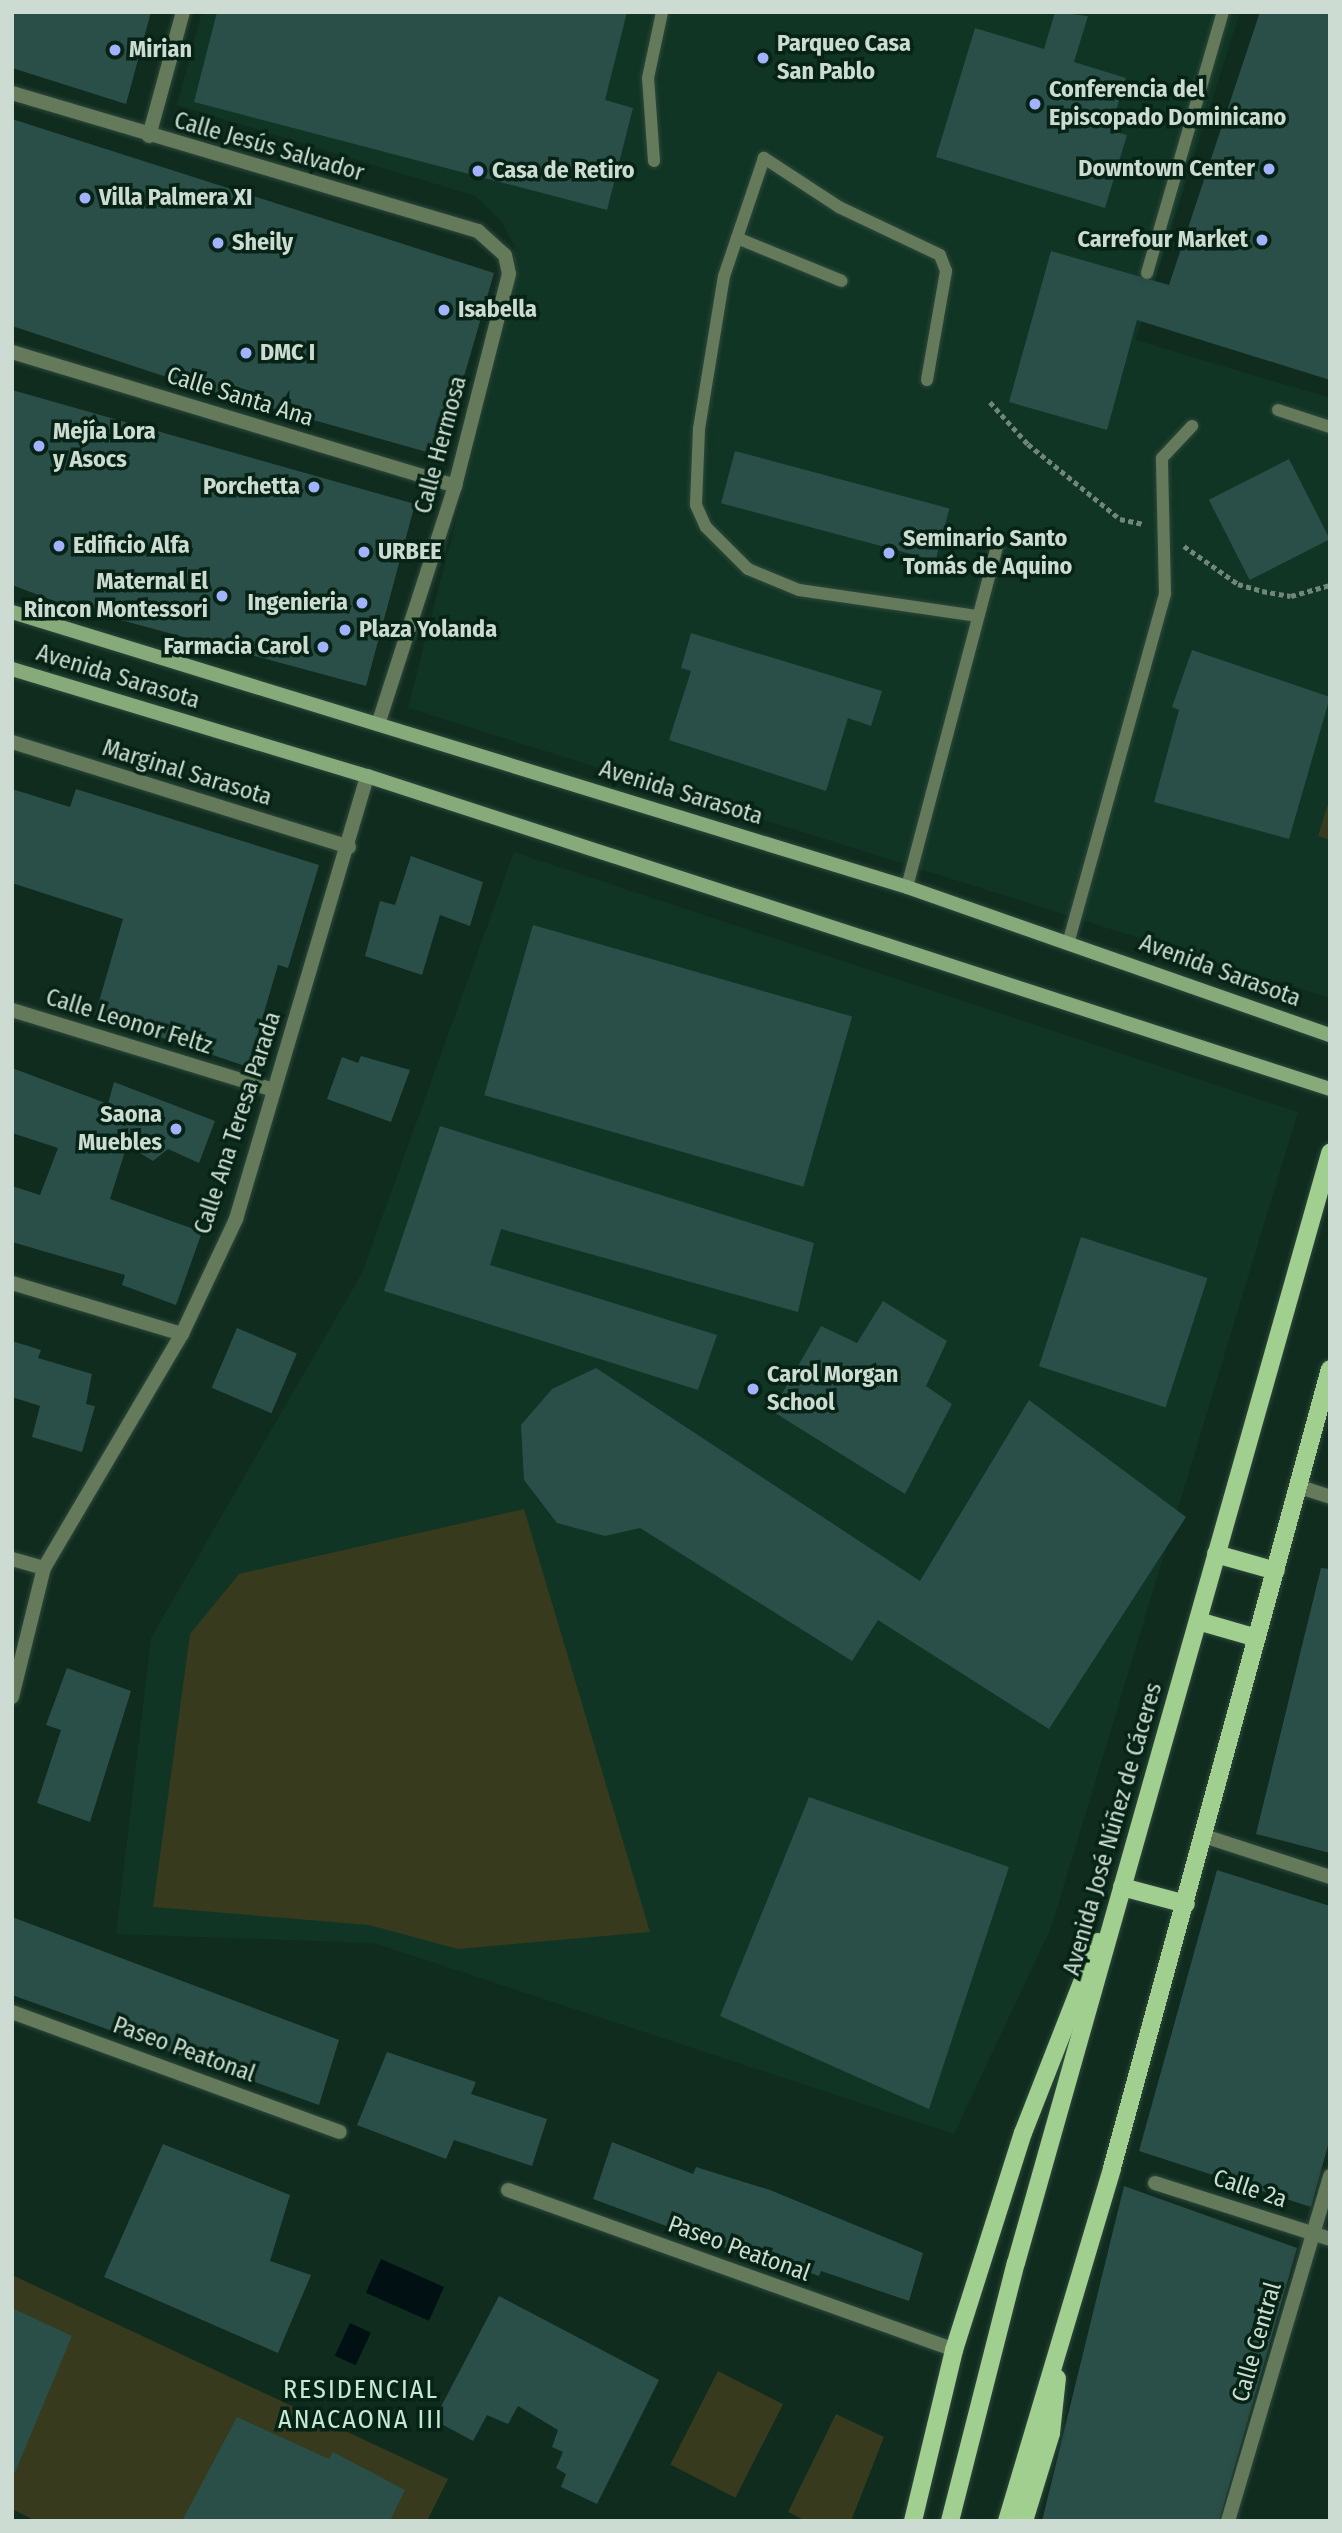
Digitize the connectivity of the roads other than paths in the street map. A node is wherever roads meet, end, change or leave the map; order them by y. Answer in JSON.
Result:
{"nodes":[{"id":1,"x":183,"y":12,"type":"edge"},
{"id":2,"x":662,"y":12,"type":"edge"},
{"id":3,"x":1223,"y":12,"type":"edge"},
{"id":4,"x":12,"y":93,"type":"edge"},
{"id":5,"x":149,"y":136,"type":"junction"},
{"id":6,"x":654,"y":161,"type":"dead end"},
{"id":7,"x":737,"y":238,"type":"junction"},
{"id":8,"x":505,"y":255,"type":"joint"},
{"id":9,"x":1147,"y":273,"type":"dead end"},
{"id":10,"x":842,"y":281,"type":"dead end"},
{"id":11,"x":12,"y":352,"type":"edge"},
{"id":12,"x":927,"y":380,"type":"dead end"},
{"id":13,"x":1278,"y":410,"type":"dead end"},
{"id":14,"x":1192,"y":426,"type":"dead end"},
{"id":15,"x":1330,"y":427,"type":"edge"},
{"id":16,"x":455,"y":486,"type":"junction"},
{"id":17,"x":999,"y":540,"type":"dead end"},
{"id":18,"x":12,"y":612,"type":"edge"},
{"id":19,"x":978,"y":616,"type":"junction"},
{"id":20,"x":12,"y":668,"type":"edge"},
{"id":21,"x":378,"y":724,"type":"junction"},
{"id":22,"x":12,"y":742,"type":"edge"},
{"id":23,"x":367,"y":776,"type":"junction"},
{"id":24,"x":349,"y":847,"type":"junction"},
{"id":25,"x":907,"y":887,"type":"junction"},
{"id":26,"x":1069,"y":940,"type":"junction"},
{"id":27,"x":12,"y":1010,"type":"edge"},
{"id":28,"x":1330,"y":1035,"type":"edge"},
{"id":29,"x":1330,"y":1089,"type":"edge"},
{"id":30,"x":273,"y":1090,"type":"junction"},
{"id":31,"x":1330,"y":1153,"type":"edge"},
{"id":32,"x":12,"y":1283,"type":"edge"},
{"id":33,"x":182,"y":1334,"type":"junction"},
{"id":34,"x":1330,"y":1369,"type":"edge"},
{"id":35,"x":1297,"y":1486,"type":"junction"},
{"id":36,"x":1330,"y":1497,"type":"edge"},
{"id":37,"x":1216,"y":1554,"type":"junction"},
{"id":38,"x":12,"y":1559,"type":"edge"},
{"id":39,"x":44,"y":1569,"type":"junction"},
{"id":40,"x":1276,"y":1571,"type":"junction"},
{"id":41,"x":1198,"y":1621,"type":"junction"},
{"id":42,"x":1257,"y":1638,"type":"junction"},
{"id":43,"x":12,"y":1697,"type":"edge"},
{"id":44,"x":1204,"y":1836,"type":"junction"},
{"id":45,"x":1330,"y":1877,"type":"edge"},
{"id":46,"x":1120,"y":1892,"type":"junction"},
{"id":47,"x":1186,"y":1904,"type":"junction"},
{"id":48,"x":12,"y":2012,"type":"edge"},
{"id":49,"x":340,"y":2132,"type":"dead end"},
{"id":50,"x":1330,"y":2176,"type":"edge"},
{"id":51,"x":1156,"y":2183,"type":"dead end"},
{"id":52,"x":508,"y":2190,"type":"dead end"},
{"id":53,"x":1313,"y":2233,"type":"junction"},
{"id":54,"x":1330,"y":2239,"type":"edge"},
{"id":55,"x":1062,"y":2332,"type":"junction"},
{"id":56,"x":954,"y":2350,"type":"junction"},
{"id":57,"x":913,"y":2521,"type":"edge"},
{"id":58,"x":950,"y":2521,"type":"edge"},
{"id":59,"x":1006,"y":2521,"type":"edge"},
{"id":60,"x":1024,"y":2521,"type":"edge"},
{"id":61,"x":1228,"y":2521,"type":"edge"}],
"edges":[{"from":1,"to":5,"type":"street"},
{"from":2,"to":6,"type":"lane"},
{"from":3,"to":9,"type":"lane"},
{"from":4,"to":5,"type":"street","name":"Calle Jesús Salvador"},
{"from":5,"to":8,"type":"street","name":"Calle Jesús Salvador"},
{"from":7,"to":10,"type":"lane"},
{"from":7,"to":12,"type":"lane"},
{"from":7,"to":19,"type":"lane"},
{"from":8,"to":16,"type":"street","name":"Calle Hermosa"},
{"from":11,"to":16,"type":"street","name":"Calle Santa Ana"},
{"from":13,"to":15,"type":"lane"},
{"from":14,"to":26,"type":"lane"},
{"from":16,"to":21,"type":"street","name":"Calle Hermosa"},
{"from":17,"to":19,"type":"lane"},
{"from":18,"to":21,"type":"main road","name":"Avenida Sarasota"},
{"from":19,"to":25,"type":"lane"},
{"from":20,"to":23,"type":"main road","name":"Avenida Sarasota"},
{"from":21,"to":25,"type":"main road","name":"Avenida Sarasota"},
{"from":22,"to":24,"type":"street","name":"Marginal Sarasota"},
{"from":23,"to":24,"type":"street","name":"Calle Ana Teresa Parada"},
{"from":23,"to":29,"type":"main road","name":"Avenida Sarasota"},
{"from":24,"to":30,"type":"street","name":"Calle Ana Teresa Parada"},
{"from":25,"to":26,"type":"main road","name":"Avenida Sarasota"},
{"from":26,"to":28,"type":"main road","name":"Avenida Sarasota"},
{"from":27,"to":30,"type":"street","name":"Calle Leonor Feltz"},
{"from":30,"to":33,"type":"street","name":"Calle Ana Teresa Parada"},
{"from":31,"to":37,"type":"main road","name":"Avenida José Núñez de Cáceres"},
{"from":32,"to":33,"type":"street"},
{"from":33,"to":39,"type":"street","name":"Calle Ana Teresa Parada"},
{"from":34,"to":35,"type":"main road"},
{"from":35,"to":36,"type":"street"},
{"from":35,"to":40,"type":"main road"},
{"from":37,"to":40,"type":"main road"},
{"from":37,"to":41,"type":"main road","name":"Avenida José Núñez de Cáceres"},
{"from":38,"to":39,"type":"street"},
{"from":39,"to":43,"type":"street","name":"Calle Ana Teresa Parada"},
{"from":40,"to":42,"type":"main road"},
{"from":41,"to":42,"type":"main road"},
{"from":41,"to":46,"type":"main road","name":"Avenida José Núñez de Cáceres"},
{"from":42,"to":44,"type":"main road"},
{"from":44,"to":45,"type":"street"},
{"from":44,"to":47,"type":"main road"},
{"from":46,"to":47,"type":"main road"},
{"from":46,"to":56,"type":"main road"},
{"from":46,"to":58,"type":"main road","name":"Avenida José Núñez de Cáceres"},
{"from":47,"to":55,"type":"main road"},
{"from":48,"to":49,"type":"street","name":"Paseo Peatonal"},
{"from":50,"to":53,"type":"street","name":"Calle Central"},
{"from":51,"to":53,"type":"street","name":"Calle 2a"},
{"from":52,"to":56,"type":"street","name":"Paseo Peatonal"},
{"from":53,"to":54,"type":"street","name":"Calle 2a"},
{"from":53,"to":61,"type":"street","name":"Calle Central"},
{"from":55,"to":59,"type":"main road"},
{"from":55,"to":60,"type":"main road"},
{"from":56,"to":57,"type":"main road"}]}
